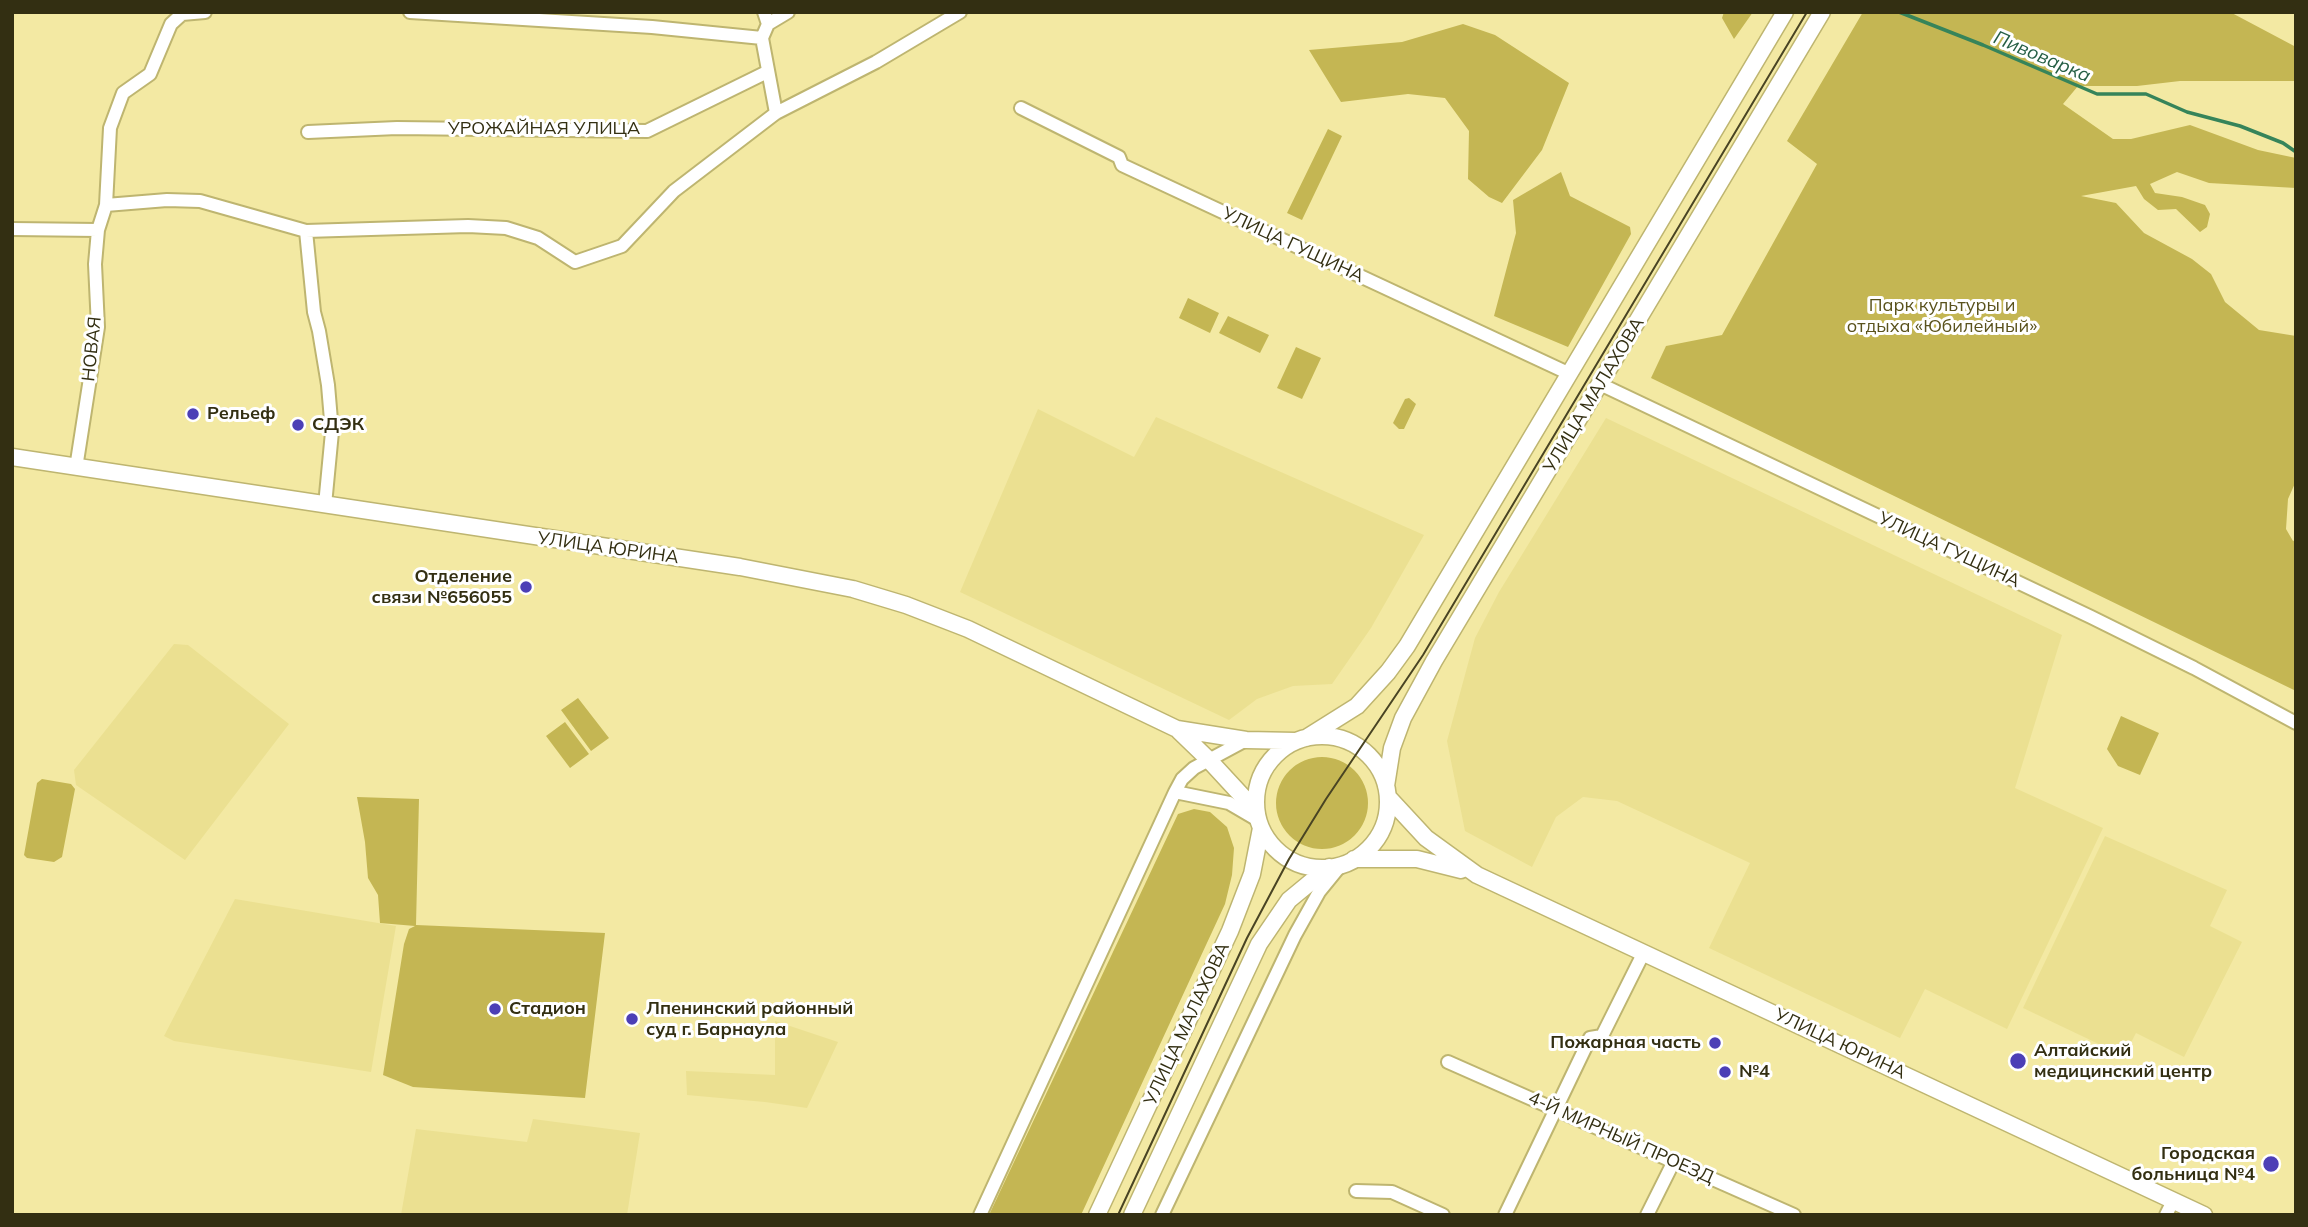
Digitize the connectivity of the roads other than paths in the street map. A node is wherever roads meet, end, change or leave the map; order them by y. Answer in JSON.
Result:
{"nodes":[{"id":1,"x":205,"y":12,"type":"edge"},
{"id":2,"x":410,"y":12,"type":"edge"},
{"id":3,"x":652,"y":12,"type":"edge"},
{"id":4,"x":788,"y":12,"type":"edge"},
{"id":5,"x":960,"y":12,"type":"edge"},
{"id":6,"x":1785,"y":12,"type":"edge"},
{"id":7,"x":1822,"y":12,"type":"edge"},
{"id":8,"x":766,"y":18,"type":"edge"},
{"id":9,"x":652,"y":27,"type":"junction"},
{"id":10,"x":762,"y":38,"type":"junction"},
{"id":11,"x":766,"y":72,"type":"junction"},
{"id":12,"x":1021,"y":108,"type":"dead end"},
{"id":13,"x":776,"y":113,"type":"junction"},
{"id":14,"x":308,"y":132,"type":"dead end"},
{"id":15,"x":106,"y":205,"type":"junction"},
{"id":16,"x":12,"y":229,"type":"edge"},
{"id":17,"x":98,"y":230,"type":"junction"},
{"id":18,"x":306,"y":231,"type":"junction"},
{"id":19,"x":1570,"y":374,"type":"junction"},
{"id":20,"x":1600,"y":384,"type":"junction"},
{"id":21,"x":12,"y":457,"type":"edge"},
{"id":22,"x":76,"y":468,"type":"junction"},
{"id":23,"x":325,"y":505,"type":"junction"},
{"id":24,"x":2296,"y":723,"type":"edge"},
{"id":25,"x":1177,"y":729,"type":"junction"},
{"id":26,"x":1247,"y":740,"type":"junction"},
{"id":27,"x":1301,"y":740,"type":"junction"},
{"id":28,"x":1208,"y":758,"type":"junction"},
{"id":29,"x":1387,"y":791,"type":"junction"},
{"id":30,"x":1175,"y":792,"type":"junction"},
{"id":31,"x":1259,"y":819,"type":"junction"},
{"id":32,"x":1342,"y":864,"type":"junction"},
{"id":33,"x":1476,"y":875,"type":"junction"},
{"id":34,"x":1643,"y":954,"type":"junction"},
{"id":35,"x":1448,"y":1062,"type":"dead end"},
{"id":36,"x":1556,"y":1108,"type":"junction"},
{"id":37,"x":1673,"y":1163,"type":"junction"},
{"id":38,"x":1356,"y":1191,"type":"dead end"},
{"id":39,"x":2169,"y":1208,"type":"edge"},
{"id":40,"x":1789,"y":1214,"type":"edge"},
{"id":41,"x":980,"y":1215,"type":"edge"},
{"id":42,"x":1097,"y":1215,"type":"edge"},
{"id":43,"x":1132,"y":1215,"type":"edge"},
{"id":44,"x":1162,"y":1215,"type":"edge"},
{"id":45,"x":1443,"y":1215,"type":"edge"},
{"id":46,"x":1506,"y":1215,"type":"edge"},
{"id":47,"x":1647,"y":1215,"type":"edge"},
{"id":48,"x":2204,"y":1215,"type":"edge"}],
"edges":[{"from":1,"to":15,"type":"street","name":"НОВАЯ"},
{"from":2,"to":9,"type":"street"},
{"from":3,"to":9,"type":"street"},
{"from":4,"to":8,"type":"street"},
{"from":5,"to":13,"type":"street"},
{"from":6,"to":19,"type":"main road","name":"УЛИЦА МАЛАХОВА"},
{"from":7,"to":20,"type":"main road","name":"УЛИЦА МАЛАХОВА"},
{"from":8,"to":10,"type":"street"},
{"from":9,"to":10,"type":"street"},
{"from":10,"to":11,"type":"street"},
{"from":11,"to":13,"type":"street"},
{"from":11,"to":14,"type":"street","name":"УРОЖАЙНАЯ УЛИЦА"},
{"from":12,"to":19,"type":"street","name":"УЛИЦА ГУЩИНА"},
{"from":13,"to":18,"type":"street"},
{"from":15,"to":17,"type":"street","name":"НОВАЯ"},
{"from":15,"to":18,"type":"street"},
{"from":16,"to":17,"type":"street"},
{"from":17,"to":22,"type":"street","name":"НОВАЯ"},
{"from":18,"to":23,"type":"street"},
{"from":19,"to":27,"type":"main road","name":"УЛИЦА МАЛАХОВА"},
{"from":20,"to":24,"type":"street","name":"УЛИЦА ГУЩИНА"},
{"from":20,"to":29,"type":"main road","name":"УЛИЦА МАЛАХОВА"},
{"from":21,"to":22,"type":"main road","name":"УЛИЦА ЮРИНА"},
{"from":22,"to":23,"type":"main road","name":"УЛИЦА ЮРИНА"},
{"from":23,"to":25,"type":"main road","name":"УЛИЦА ЮРИНА"},
{"from":25,"to":26,"type":"main road","name":"УЛИЦА ЮРИНА"},
{"from":25,"to":28,"type":"main road","name":"УЛИЦА ЮРИНА"},
{"from":26,"to":27,"type":"main road","name":"УЛИЦА ЮРИНА"},
{"from":26,"to":28,"type":"street"},
{"from":27,"to":29,"type":"main road"},
{"from":27,"to":31,"type":"main road"},
{"from":28,"to":30,"type":"street"},
{"from":28,"to":31,"type":"main road","name":"УЛИЦА ЮРИНА"},
{"from":29,"to":32,"type":"main road"},
{"from":29,"to":33,"type":"main road","name":"УЛИЦА ЮРИНА"},
{"from":30,"to":31,"type":"street"},
{"from":30,"to":41,"type":"street"},
{"from":31,"to":32,"type":"main road"},
{"from":31,"to":42,"type":"main road","name":"УЛИЦА МАЛАХОВА"},
{"from":32,"to":33,"type":"main road","name":"УЛИЦА ЮРИНА"},
{"from":32,"to":43,"type":"main road","name":"УЛИЦА МАЛАХОВА"},
{"from":32,"to":44,"type":"street"},
{"from":33,"to":34,"type":"main road","name":"УЛИЦА ЮРИНА"},
{"from":34,"to":36,"type":"street"},
{"from":34,"to":39,"type":"main road","name":"УЛИЦА ЮРИНА"},
{"from":35,"to":36,"type":"street","name":"4-Й МИРНЫЙ ПРОЕЗД"},
{"from":36,"to":37,"type":"street","name":"4-Й МИРНЫЙ ПРОЕЗД"},
{"from":36,"to":46,"type":"street"},
{"from":37,"to":40,"type":"street","name":"4-Й МИРНЫЙ ПРОЕЗД"},
{"from":37,"to":47,"type":"street"},
{"from":38,"to":45,"type":"street"},
{"from":39,"to":48,"type":"main road","name":"УЛИЦА ЮРИНА"}]}
